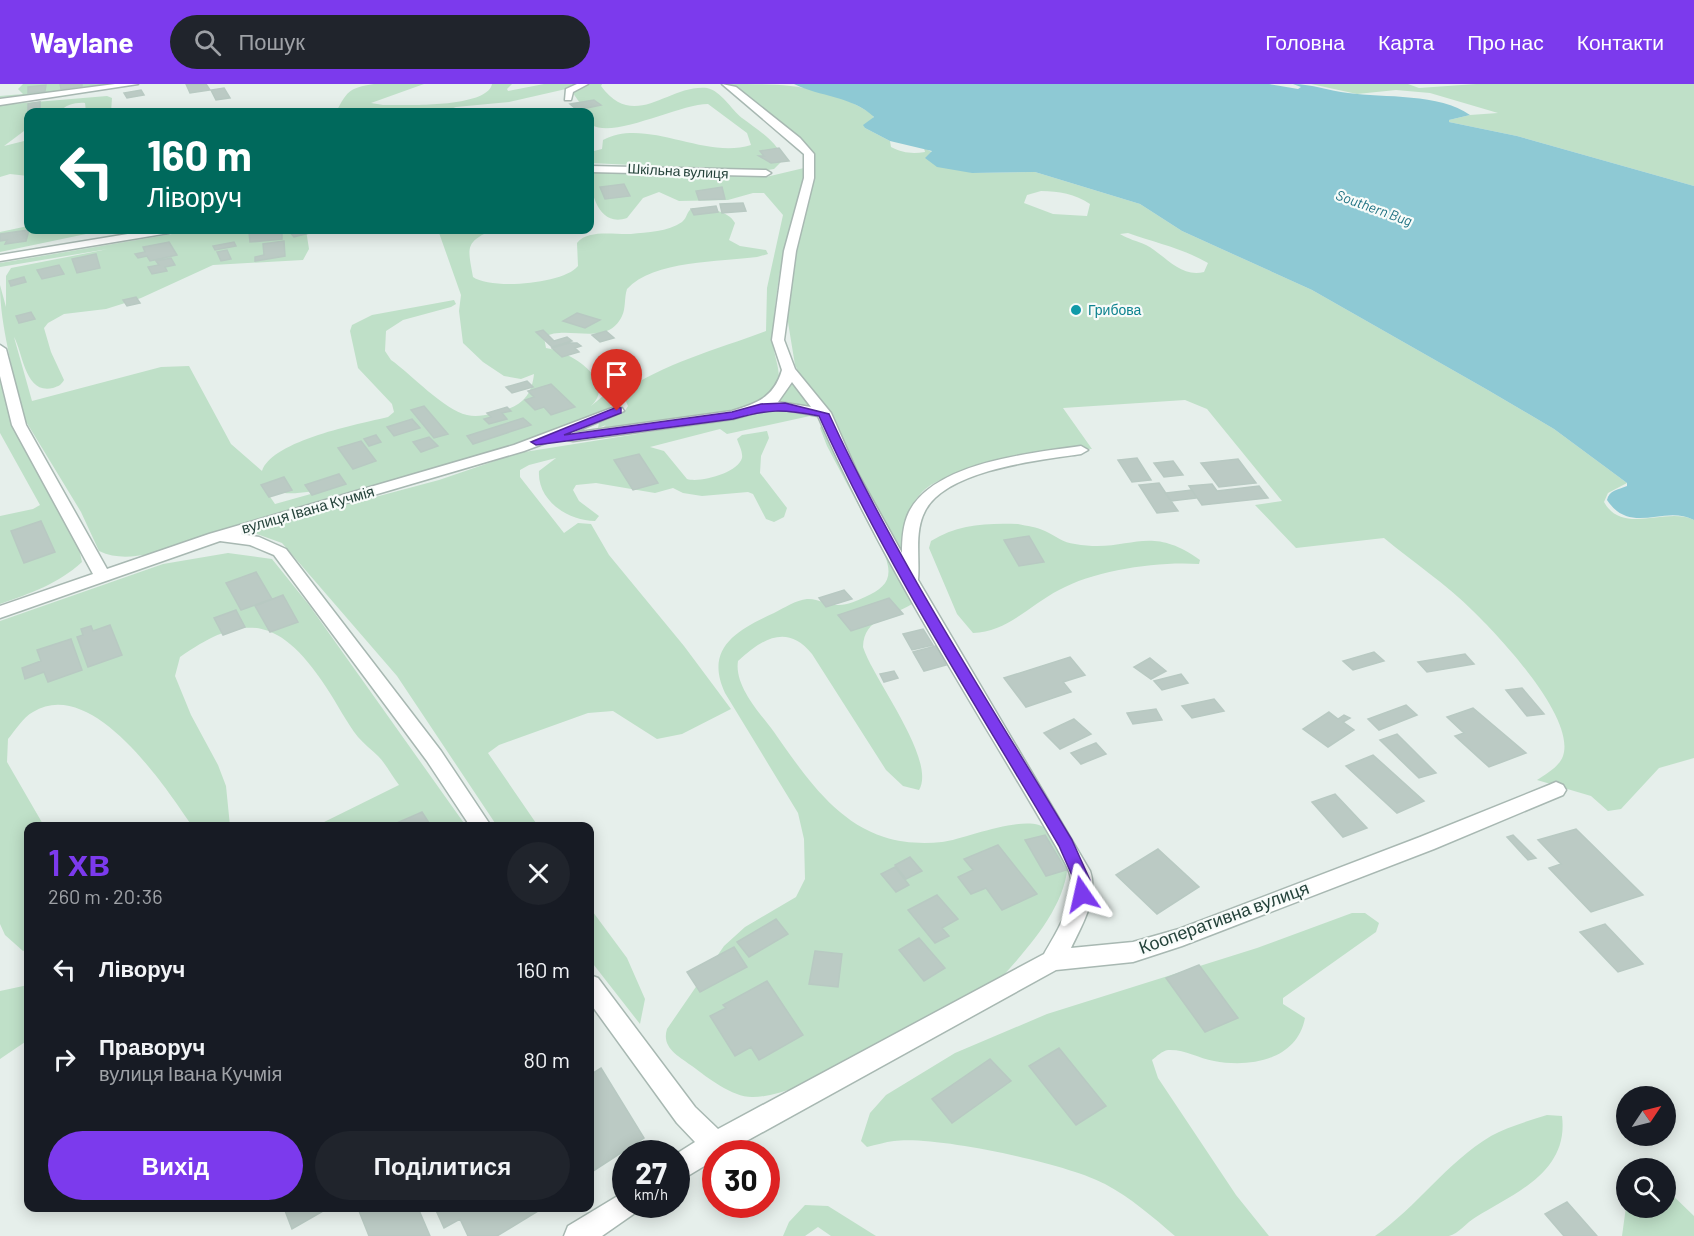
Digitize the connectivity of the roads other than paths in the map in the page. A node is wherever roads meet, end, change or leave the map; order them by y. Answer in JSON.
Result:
{"nodes":[{"id":1,"x":134,"y":84,"type":"edge"},
{"id":2,"x":584,"y":84,"type":"edge"},
{"id":3,"x":726,"y":84,"type":"edge"},
{"id":4,"x":568,"y":98,"type":"dead end"},
{"id":5,"x":0,"y":102,"type":"edge"},
{"id":6,"x":594,"y":169,"type":"edge"},
{"id":7,"x":766,"y":173,"type":"dead end"},
{"id":8,"x":145,"y":234,"type":"edge"},
{"id":9,"x":0,"y":258,"type":"edge"},
{"id":10,"x":0,"y":349,"type":"edge"},
{"id":11,"x":789,"y":370,"type":"junction"},
{"id":12,"x":761,"y":408,"type":"junction"},
{"id":13,"x":617,"y":411,"type":"dead end"},
{"id":14,"x":824,"y":414,"type":"junction"},
{"id":15,"x":536,"y":442,"type":"junction"},
{"id":16,"x":1081,"y":450,"type":"dead end"},
{"id":17,"x":215,"y":537,"type":"junction"},
{"id":18,"x":102,"y":576,"type":"junction"},
{"id":19,"x":910,"y":581,"type":"junction"},
{"id":20,"x":0,"y":612,"type":"edge"},
{"id":21,"x":1556,"y":790,"type":"dead end"},
{"id":22,"x":478,"y":822,"type":"edge"},
{"id":23,"x":1052,"y":961,"type":"junction"},
{"id":24,"x":594,"y":990,"type":"edge"},
{"id":25,"x":711,"y":1140,"type":"edge"},
{"id":26,"x":722,"y":1140,"type":"edge"},
{"id":27,"x":612,"y":1213,"type":"edge"},
{"id":28,"x":578,"y":1236,"type":"edge"}],
"edges":[{"from":1,"to":5,"type":"street"},
{"from":2,"to":4,"type":"street"},
{"from":3,"to":11,"type":"street"},
{"from":6,"to":7,"type":"street","name":"Шкільна вулиця"},
{"from":8,"to":9,"type":"street"},
{"from":10,"to":18,"type":"street"},
{"from":11,"to":12,"type":"street"},
{"from":11,"to":14,"type":"street"},
{"from":12,"to":14,"type":"street"},
{"from":12,"to":15,"type":"street"},
{"from":13,"to":15,"type":"street","name":"вулиця Івана Кучмія"},
{"from":14,"to":19,"type":"street"},
{"from":15,"to":17,"type":"street","name":"вулиця Івана Кучмія"},
{"from":16,"to":19,"type":"street"},
{"from":17,"to":18,"type":"street","name":"вулиця Івана Кучмія"},
{"from":17,"to":22,"type":"street"},
{"from":18,"to":20,"type":"street","name":"вулиця Івана Кучмія"},
{"from":19,"to":23,"type":"street"},
{"from":21,"to":23,"type":"street","name":"Кооперативна вулиця"},
{"from":23,"to":26,"type":"street","name":"Кооперативна вулиця"},
{"from":24,"to":25,"type":"street"},
{"from":27,"to":28,"type":"street"}]}
